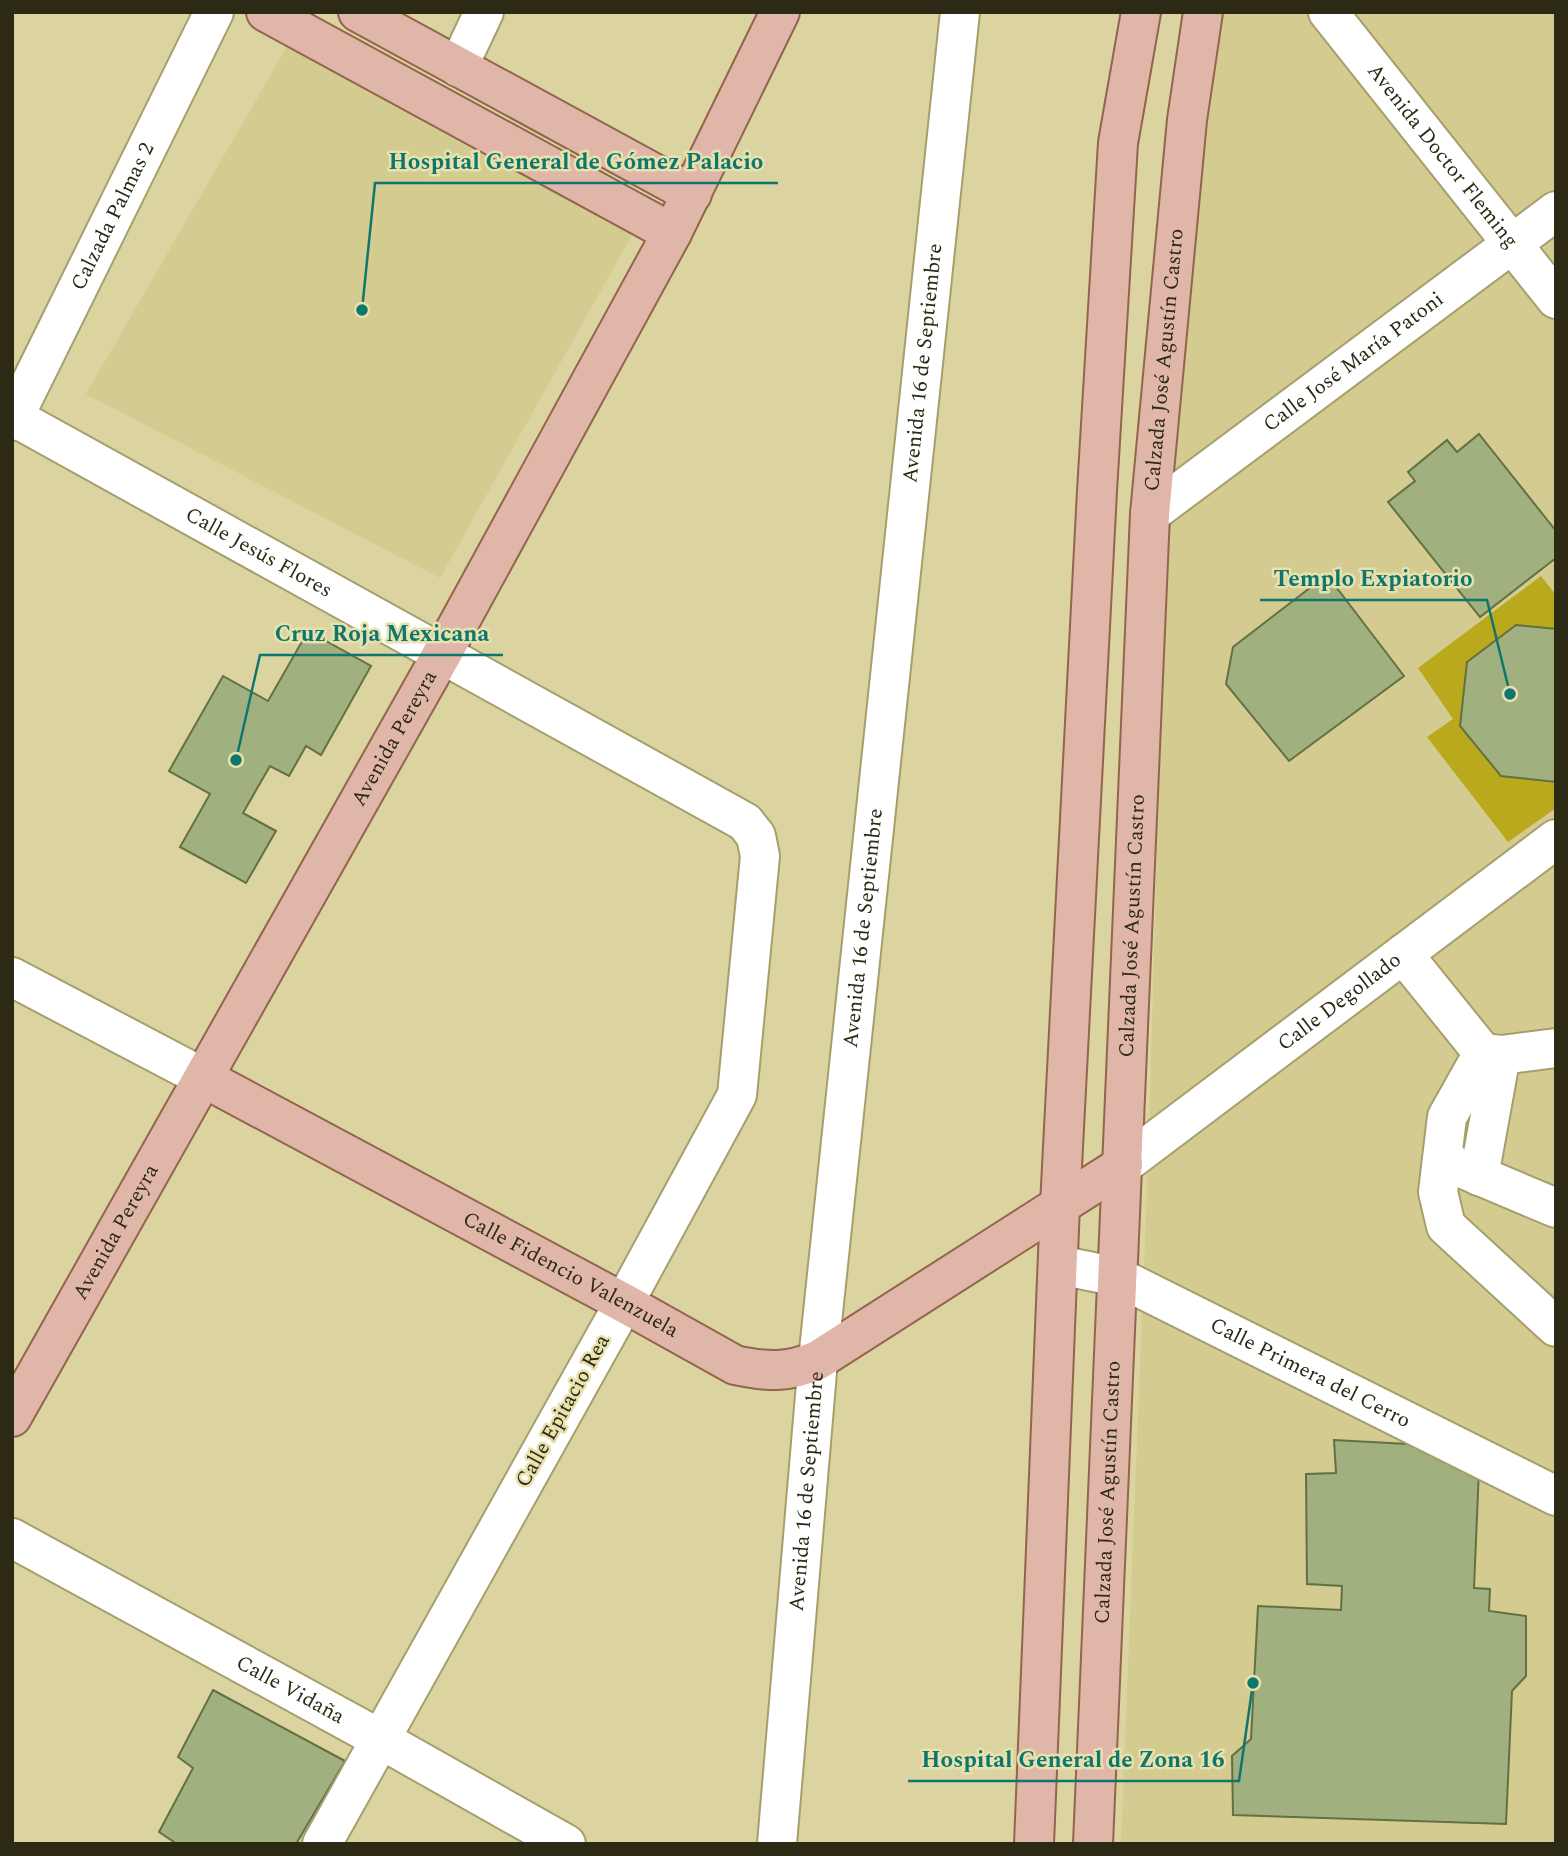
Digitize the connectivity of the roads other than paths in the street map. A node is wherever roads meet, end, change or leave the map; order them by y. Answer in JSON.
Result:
{"nodes":[{"id":1,"x":214,"y":12,"type":"edge"},
{"id":2,"x":266,"y":12,"type":"edge"},
{"id":3,"x":358,"y":12,"type":"edge"},
{"id":4,"x":484,"y":12,"type":"edge"},
{"id":5,"x":780,"y":12,"type":"edge"},
{"id":6,"x":960,"y":12,"type":"edge"},
{"id":7,"x":1141,"y":12,"type":"edge"},
{"id":8,"x":1203,"y":12,"type":"edge"},
{"id":9,"x":1328,"y":12,"type":"edge"},
{"id":10,"x":458,"y":67,"type":"junction"},
{"id":11,"x":692,"y":194,"type":"junction"},
{"id":12,"x":1556,"y":211,"type":"edge"},
{"id":13,"x":672,"y":233,"type":"junction"},
{"id":14,"x":1512,"y":243,"type":"junction"},
{"id":15,"x":1556,"y":299,"type":"edge"},
{"id":16,"x":13,"y":418,"type":"edge"},
{"id":17,"x":1150,"y":514,"type":"junction"},
{"id":18,"x":442,"y":653,"type":"junction"},
{"id":19,"x":756,"y":836,"type":"joint"},
{"id":20,"x":1556,"y":839,"type":"edge"},
{"id":21,"x":1402,"y":954,"type":"junction"},
{"id":22,"x":12,"y":977,"type":"edge"},
{"id":23,"x":1556,"y":1048,"type":"edge"},
{"id":24,"x":1492,"y":1054,"type":"junction"},
{"id":25,"x":204,"y":1078,"type":"junction"},
{"id":26,"x":1442,"y":1160,"type":"junction"},
{"id":27,"x":1123,"y":1165,"type":"junction"},
{"id":28,"x":1479,"y":1176,"type":"junction"},
{"id":29,"x":1060,"y":1205,"type":"junction"},
{"id":30,"x":1556,"y":1208,"type":"edge"},
{"id":31,"x":1059,"y":1265,"type":"junction"},
{"id":32,"x":1118,"y":1277,"type":"junction"},
{"id":33,"x":624,"y":1303,"type":"junction"},
{"id":34,"x":1556,"y":1327,"type":"edge"},
{"id":35,"x":818,"y":1360,"type":"junction"},
{"id":36,"x":12,"y":1418,"type":"edge"},
{"id":37,"x":1556,"y":1496,"type":"edge"},
{"id":38,"x":12,"y":1538,"type":"edge"},
{"id":39,"x":380,"y":1739,"type":"junction"},
{"id":40,"x":322,"y":1844,"type":"edge"},
{"id":41,"x":566,"y":1844,"type":"edge"},
{"id":42,"x":777,"y":1844,"type":"edge"},
{"id":43,"x":1034,"y":1844,"type":"edge"},
{"id":44,"x":1093,"y":1844,"type":"edge"}],
"edges":[{"from":1,"to":16,"type":"street","name":"Calzada Palmas 2"},
{"from":2,"to":13,"type":"main road"},
{"from":3,"to":10,"type":"main road"},
{"from":4,"to":10,"type":"street"},
{"from":5,"to":11,"type":"main road","name":"Avenida Pereyra"},
{"from":6,"to":35,"type":"street","name":"Avenida 16 de Septiembre"},
{"from":7,"to":29,"type":"main road"},
{"from":8,"to":17,"type":"main road","name":"Calzada José Agustín Castro"},
{"from":9,"to":14,"type":"street","name":"Avenida Doctor Fleming"},
{"from":10,"to":11,"type":"main road"},
{"from":11,"to":13,"type":"main road","name":"Avenida Pereyra"},
{"from":12,"to":14,"type":"street","name":"Calle José María Patoni"},
{"from":13,"to":18,"type":"main road","name":"Avenida Pereyra"},
{"from":14,"to":15,"type":"street","name":"Avenida Doctor Fleming"},
{"from":14,"to":17,"type":"street","name":"Calle José María Patoni"},
{"from":16,"to":18,"type":"street","name":"Calle Jesús Flores"},
{"from":17,"to":27,"type":"main road","name":"Calzada José Agustín Castro"},
{"from":18,"to":19,"type":"street","name":"Calle Jesús Flores"},
{"from":18,"to":25,"type":"main road","name":"Avenida Pereyra"},
{"from":19,"to":33,"type":"street","name":"Calle Epitacio Rea"},
{"from":20,"to":21,"type":"street","name":"Calle Degollado"},
{"from":21,"to":24,"type":"street"},
{"from":21,"to":27,"type":"street","name":"Calle Degollado"},
{"from":22,"to":25,"type":"street","name":"Calle Fidencio Valenzuela"},
{"from":23,"to":24,"type":"street"},
{"from":24,"to":26,"type":"street"},
{"from":24,"to":28,"type":"street"},
{"from":25,"to":33,"type":"main road","name":"Calle Fidencio Valenzuela"},
{"from":25,"to":36,"type":"main road","name":"Avenida Pereyra"},
{"from":26,"to":28,"type":"street"},
{"from":26,"to":34,"type":"street"},
{"from":27,"to":29,"type":"main road","name":"Calle Fidencio Valenzuela"},
{"from":27,"to":32,"type":"main road","name":"Calzada José Agustín Castro"},
{"from":28,"to":30,"type":"street"},
{"from":29,"to":31,"type":"main road"},
{"from":29,"to":35,"type":"main road","name":"Calle Fidencio Valenzuela"},
{"from":31,"to":32,"type":"street","name":"Calle Primera del Cerro"},
{"from":31,"to":43,"type":"main road"},
{"from":32,"to":37,"type":"street","name":"Calle Primera del Cerro"},
{"from":32,"to":44,"type":"main road","name":"Calzada José Agustín Castro"},
{"from":33,"to":35,"type":"main road","name":"Calle Fidencio Valenzuela"},
{"from":33,"to":39,"type":"street","name":"Calle Epitacio Rea"},
{"from":35,"to":42,"type":"street","name":"Avenida 16 de Septiembre"},
{"from":38,"to":39,"type":"street","name":"Calle Vidaña"},
{"from":39,"to":40,"type":"street","name":"Calle Epitacio Rea"},
{"from":39,"to":41,"type":"street","name":"Calle Vidaña"}]}
